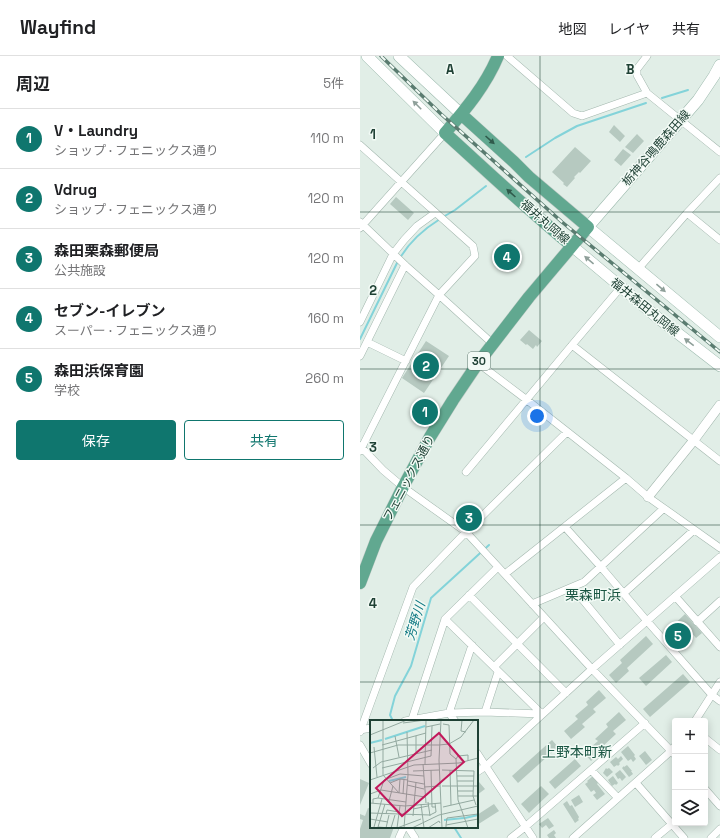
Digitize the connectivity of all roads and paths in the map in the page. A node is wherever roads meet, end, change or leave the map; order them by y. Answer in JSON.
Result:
{"nodes":[{"id":1,"x":367,"y":56,"type":"edge"},
{"id":2,"x":399,"y":56,"type":"edge"},
{"id":3,"x":498,"y":56,"type":"edge"},
{"id":4,"x":507,"y":56,"type":"edge"},
{"id":5,"x":647,"y":56,"type":"edge"},
{"id":6,"x":720,"y":65,"type":"edge"},
{"id":7,"x":647,"y":93,"type":"junction"},
{"id":8,"x":461,"y":114,"type":"junction"},
{"id":9,"x":680,"y":121,"type":"junction"},
{"id":10,"x":445,"y":133,"type":"junction"},
{"id":11,"x":360,"y":145,"type":"edge"},
{"id":12,"x":720,"y":152,"type":"edge"},
{"id":13,"x":720,"y":178,"type":"edge"},
{"id":14,"x":401,"y":182,"type":"junction"},
{"id":15,"x":435,"y":212,"type":"junction"},
{"id":16,"x":687,"y":213,"type":"junction"},
{"id":17,"x":361,"y":225,"type":"edge"},
{"id":18,"x":588,"y":227,"type":"junction"},
{"id":19,"x":720,"y":240,"type":"edge"},
{"id":20,"x":572,"y":246,"type":"junction"},
{"id":21,"x":393,"y":254,"type":"junction"},
{"id":22,"x":405,"y":265,"type":"junction"},
{"id":23,"x":638,"y":269,"type":"junction"},
{"id":24,"x":621,"y":287,"type":"junction"},
{"id":25,"x":440,"y":295,"type":"junction"},
{"id":26,"x":360,"y":322,"type":"edge"},
{"id":27,"x":720,"y":337,"type":"edge"},
{"id":28,"x":367,"y":342,"type":"junction"},
{"id":29,"x":493,"y":344,"type":"junction"},
{"id":30,"x":572,"y":345,"type":"junction"},
{"id":31,"x":360,"y":356,"type":"edge"},
{"id":32,"x":406,"y":361,"type":"junction"},
{"id":33,"x":478,"y":363,"type":"junction"},
{"id":34,"x":720,"y":366,"type":"edge"},
{"id":35,"x":527,"y":400,"type":"junction"},
{"id":36,"x":720,"y":405,"type":"edge"},
{"id":37,"x":567,"y":432,"type":"junction"},
{"id":38,"x":694,"y":440,"type":"junction"},
{"id":39,"x":361,"y":449,"type":"edge"},
{"id":40,"x":720,"y":461,"type":"edge"},
{"id":41,"x":466,"y":472,"type":"dead end"},
{"id":42,"x":626,"y":478,"type":"junction"},
{"id":43,"x":403,"y":486,"type":"junction"},
{"id":44,"x":648,"y":498,"type":"junction"},
{"id":45,"x":663,"y":509,"type":"junction"},
{"id":46,"x":565,"y":527,"type":"junction"},
{"id":47,"x":694,"y":530,"type":"junction"},
{"id":48,"x":466,"y":532,"type":"junction"},
{"id":49,"x":720,"y":548,"type":"edge"},
{"id":50,"x":720,"y":557,"type":"edge"},
{"id":51,"x":498,"y":567,"type":"junction"},
{"id":52,"x":601,"y":567,"type":"junction"},
{"id":53,"x":505,"y":574,"type":"junction"},
{"id":54,"x":360,"y":583,"type":"edge"},
{"id":55,"x":573,"y":588,"type":"junction"},
{"id":56,"x":469,"y":594,"type":"junction"},
{"id":57,"x":623,"y":594,"type":"junction"},
{"id":58,"x":675,"y":596,"type":"junction"},
{"id":59,"x":720,"y":601,"type":"edge"},
{"id":60,"x":532,"y":604,"type":"junction"},
{"id":61,"x":544,"y":617,"type":"junction"},
{"id":62,"x":445,"y":619,"type":"junction"},
{"id":63,"x":647,"y":622,"type":"junction"},
{"id":64,"x":697,"y":622,"type":"junction"},
{"id":65,"x":517,"y":643,"type":"junction"},
{"id":66,"x":620,"y":644,"type":"junction"},
{"id":67,"x":472,"y":645,"type":"junction"},
{"id":68,"x":720,"y":647,"type":"edge"},
{"id":69,"x":496,"y":669,"type":"junction"},
{"id":70,"x":592,"y":669,"type":"junction"},
{"id":71,"x":720,"y":682,"type":"edge"},
{"id":72,"x":566,"y":693,"type":"junction"},
{"id":73,"x":712,"y":695,"type":"junction"},
{"id":74,"x":720,"y":701,"type":"edge"},
{"id":75,"x":485,"y":712,"type":"junction"},
{"id":76,"x":449,"y":713,"type":"junction"},
{"id":77,"x":542,"y":714,"type":"junction"},
{"id":78,"x":697,"y":718,"type":"edge"},
{"id":79,"x":410,"y":720,"type":"edge"},
{"id":80,"x":454,"y":720,"type":"edge"},
{"id":81,"x":645,"y":723,"type":"junction"},
{"id":82,"x":370,"y":728,"type":"edge"},
{"id":83,"x":360,"y":731,"type":"edge"},
{"id":84,"x":708,"y":740,"type":"edge"},
{"id":85,"x":360,"y":745,"type":"edge"},
{"id":86,"x":672,"y":749,"type":"edge"},
{"id":87,"x":720,"y":750,"type":"edge"},
{"id":88,"x":672,"y":753,"type":"edge"},
{"id":89,"x":478,"y":754,"type":"edge"},
{"id":90,"x":370,"y":762,"type":"edge"},
{"id":91,"x":486,"y":766,"type":"junction"},
{"id":92,"x":591,"y":770,"type":"junction"},
{"id":93,"x":478,"y":771,"type":"edge"},
{"id":94,"x":636,"y":783,"type":"junction"},
{"id":95,"x":706,"y":790,"type":"edge"},
{"id":96,"x":618,"y":798,"type":"junction"},
{"id":97,"x":720,"y":806,"type":"edge"},
{"id":98,"x":672,"y":824,"type":"joint"},
{"id":99,"x":674,"y":826,"type":"edge"},
{"id":100,"x":525,"y":827,"type":"junction"},
{"id":101,"x":404,"y":828,"type":"edge"},
{"id":102,"x":409,"y":828,"type":"edge"},
{"id":103,"x":720,"y":829,"type":"edge"},
{"id":104,"x":399,"y":838,"type":"edge"},
{"id":105,"x":415,"y":838,"type":"edge"},
{"id":106,"x":511,"y":838,"type":"edge"},
{"id":107,"x":532,"y":838,"type":"edge"},
{"id":108,"x":573,"y":838,"type":"edge"},
{"id":109,"x":655,"y":838,"type":"edge"},
{"id":110,"x":684,"y":838,"type":"edge"},
{"id":111,"x":711,"y":838,"type":"edge"}],
"edges":[{"from":10,"to":1,"type":"main road","one_way":true},
{"from":2,"to":8,"type":"main road"},
{"from":3,"to":8,"type":"main road"},
{"from":4,"to":7,"type":"street"},
{"from":5,"to":7,"type":"street"},
{"from":6,"to":9,"type":"main road","name":"栃神谷鳴鹿森田線"},
{"from":7,"to":9,"type":"street"},
{"from":8,"to":10,"type":"main road"},
{"from":8,"to":18,"type":"main road","name":"福井丸岡線","one_way":true},
{"from":9,"to":12,"type":"street"},
{"from":9,"to":18,"type":"main road","name":"栃神谷鳴鹿森田線"},
{"from":10,"to":14,"type":"street"},
{"from":20,"to":10,"type":"main road","name":"福井丸岡線","one_way":true},
{"from":11,"to":14,"type":"street"},
{"from":13,"to":16,"type":"street"},
{"from":14,"to":15,"type":"street"},
{"from":14,"to":17,"type":"street"},
{"from":15,"to":21,"type":"street"},
{"from":15,"to":25,"type":"street"},
{"from":16,"to":19,"type":"street"},
{"from":16,"to":23,"type":"street"},
{"from":17,"to":21,"type":"street"},
{"from":18,"to":20,"type":"main road","name":"福井丸岡線","number":"30"},
{"from":18,"to":23,"type":"main road","name":"福井森田丸岡線"},
{"from":24,"to":20,"type":"main road","name":"福井森田丸岡線","one_way":true},
{"from":20,"to":29,"type":"main road","name":"フェニックス通り","number":"30"},
{"from":21,"to":22,"type":"street"},
{"from":21,"to":26,"type":"street"},
{"from":22,"to":25,"type":"street"},
{"from":22,"to":28,"type":"street"},
{"from":23,"to":27,"type":"main road","name":"福井森田丸岡線","one_way":true},
{"from":24,"to":30,"type":"street"},
{"from":34,"to":24,"type":"main road","name":"福井森田丸岡線","one_way":true},
{"from":25,"to":29,"type":"street"},
{"from":25,"to":32,"type":"street"},
{"from":28,"to":31,"type":"street"},
{"from":28,"to":32,"type":"street"},
{"from":29,"to":33,"type":"main road","name":"フェニックス通り","number":"30"},
{"from":30,"to":35,"type":"street"},
{"from":30,"to":38,"type":"street"},
{"from":32,"to":39,"type":"street"},
{"from":33,"to":35,"type":"street"},
{"from":33,"to":43,"type":"main road","name":"フェニックス通り","number":"30"},
{"from":35,"to":37,"type":"street"},
{"from":35,"to":41,"type":"street"},
{"from":36,"to":38,"type":"street"},
{"from":37,"to":42,"type":"street"},
{"from":37,"to":48,"type":"street"},
{"from":38,"to":40,"type":"street"},
{"from":38,"to":44,"type":"street"},
{"from":39,"to":43,"type":"street"},
{"from":42,"to":44,"type":"street"},
{"from":42,"to":46,"type":"street"},
{"from":43,"to":48,"type":"street"},
{"from":43,"to":54,"type":"main road","name":"フェニックス通り","number":"30"},
{"from":44,"to":45,"type":"street"},
{"from":45,"to":47,"type":"street"},
{"from":45,"to":52,"type":"street"},
{"from":46,"to":52,"type":"street"},
{"from":46,"to":53,"type":"street"},
{"from":47,"to":49,"type":"street"},
{"from":47,"to":57,"type":"street"},
{"from":48,"to":51,"type":"street"},
{"from":48,"to":83,"type":"street"},
{"from":50,"to":58,"type":"street"},
{"from":51,"to":53,"type":"street"},
{"from":51,"to":56,"type":"street"},
{"from":52,"to":55,"type":"street"},
{"from":52,"to":57,"type":"street"},
{"from":53,"to":60,"type":"street"},
{"from":55,"to":60,"type":"street"},
{"from":55,"to":66,"type":"street"},
{"from":56,"to":62,"type":"street"},
{"from":56,"to":65,"type":"street"},
{"from":57,"to":63,"type":"street"},
{"from":58,"to":63,"type":"street"},
{"from":58,"to":64,"type":"street"},
{"from":59,"to":64,"type":"street"},
{"from":60,"to":61,"type":"street"},
{"from":61,"to":65,"type":"street"},
{"from":61,"to":70,"type":"street"},
{"from":62,"to":67,"type":"street"},
{"from":62,"to":79,"type":"street"},
{"from":63,"to":66,"type":"street"},
{"from":63,"to":73,"type":"street"},
{"from":64,"to":68,"type":"street"},
{"from":65,"to":69,"type":"street"},
{"from":65,"to":72,"type":"street"},
{"from":66,"to":70,"type":"street"},
{"from":67,"to":69,"type":"street"},
{"from":67,"to":76,"type":"street"},
{"from":69,"to":75,"type":"street"},
{"from":69,"to":77,"type":"street"},
{"from":70,"to":72,"type":"street"},
{"from":70,"to":81,"type":"street"},
{"from":71,"to":73,"type":"street"},
{"from":72,"to":77,"type":"street"},
{"from":73,"to":74,"type":"street"},
{"from":73,"to":78,"type":"street"},
{"from":75,"to":76,"type":"street"},
{"from":75,"to":77,"type":"street"},
{"from":76,"to":79,"type":"street"},
{"from":76,"to":80,"type":"street"},
{"from":77,"to":91,"type":"street"},
{"from":81,"to":86,"type":"street"},
{"from":81,"to":92,"type":"street"},
{"from":82,"to":83,"type":"street"},
{"from":84,"to":87,"type":"street"},
{"from":85,"to":90,"type":"street"},
{"from":88,"to":94,"type":"street"},
{"from":89,"to":91,"type":"street"},
{"from":91,"to":93,"type":"street"},
{"from":91,"to":100,"type":"street"},
{"from":92,"to":96,"type":"street"},
{"from":92,"to":100,"type":"street"},
{"from":94,"to":96,"type":"street"},
{"from":94,"to":98,"type":"street"},
{"from":95,"to":97,"type":"street"},
{"from":96,"to":108,"type":"street"},
{"from":98,"to":109,"type":"street"},
{"from":99,"to":110,"type":"street"},
{"from":100,"to":106,"type":"street"},
{"from":100,"to":107,"type":"street"},
{"from":101,"to":104,"type":"street"},
{"from":102,"to":105,"type":"street"},
{"from":103,"to":111,"type":"street"}]}
